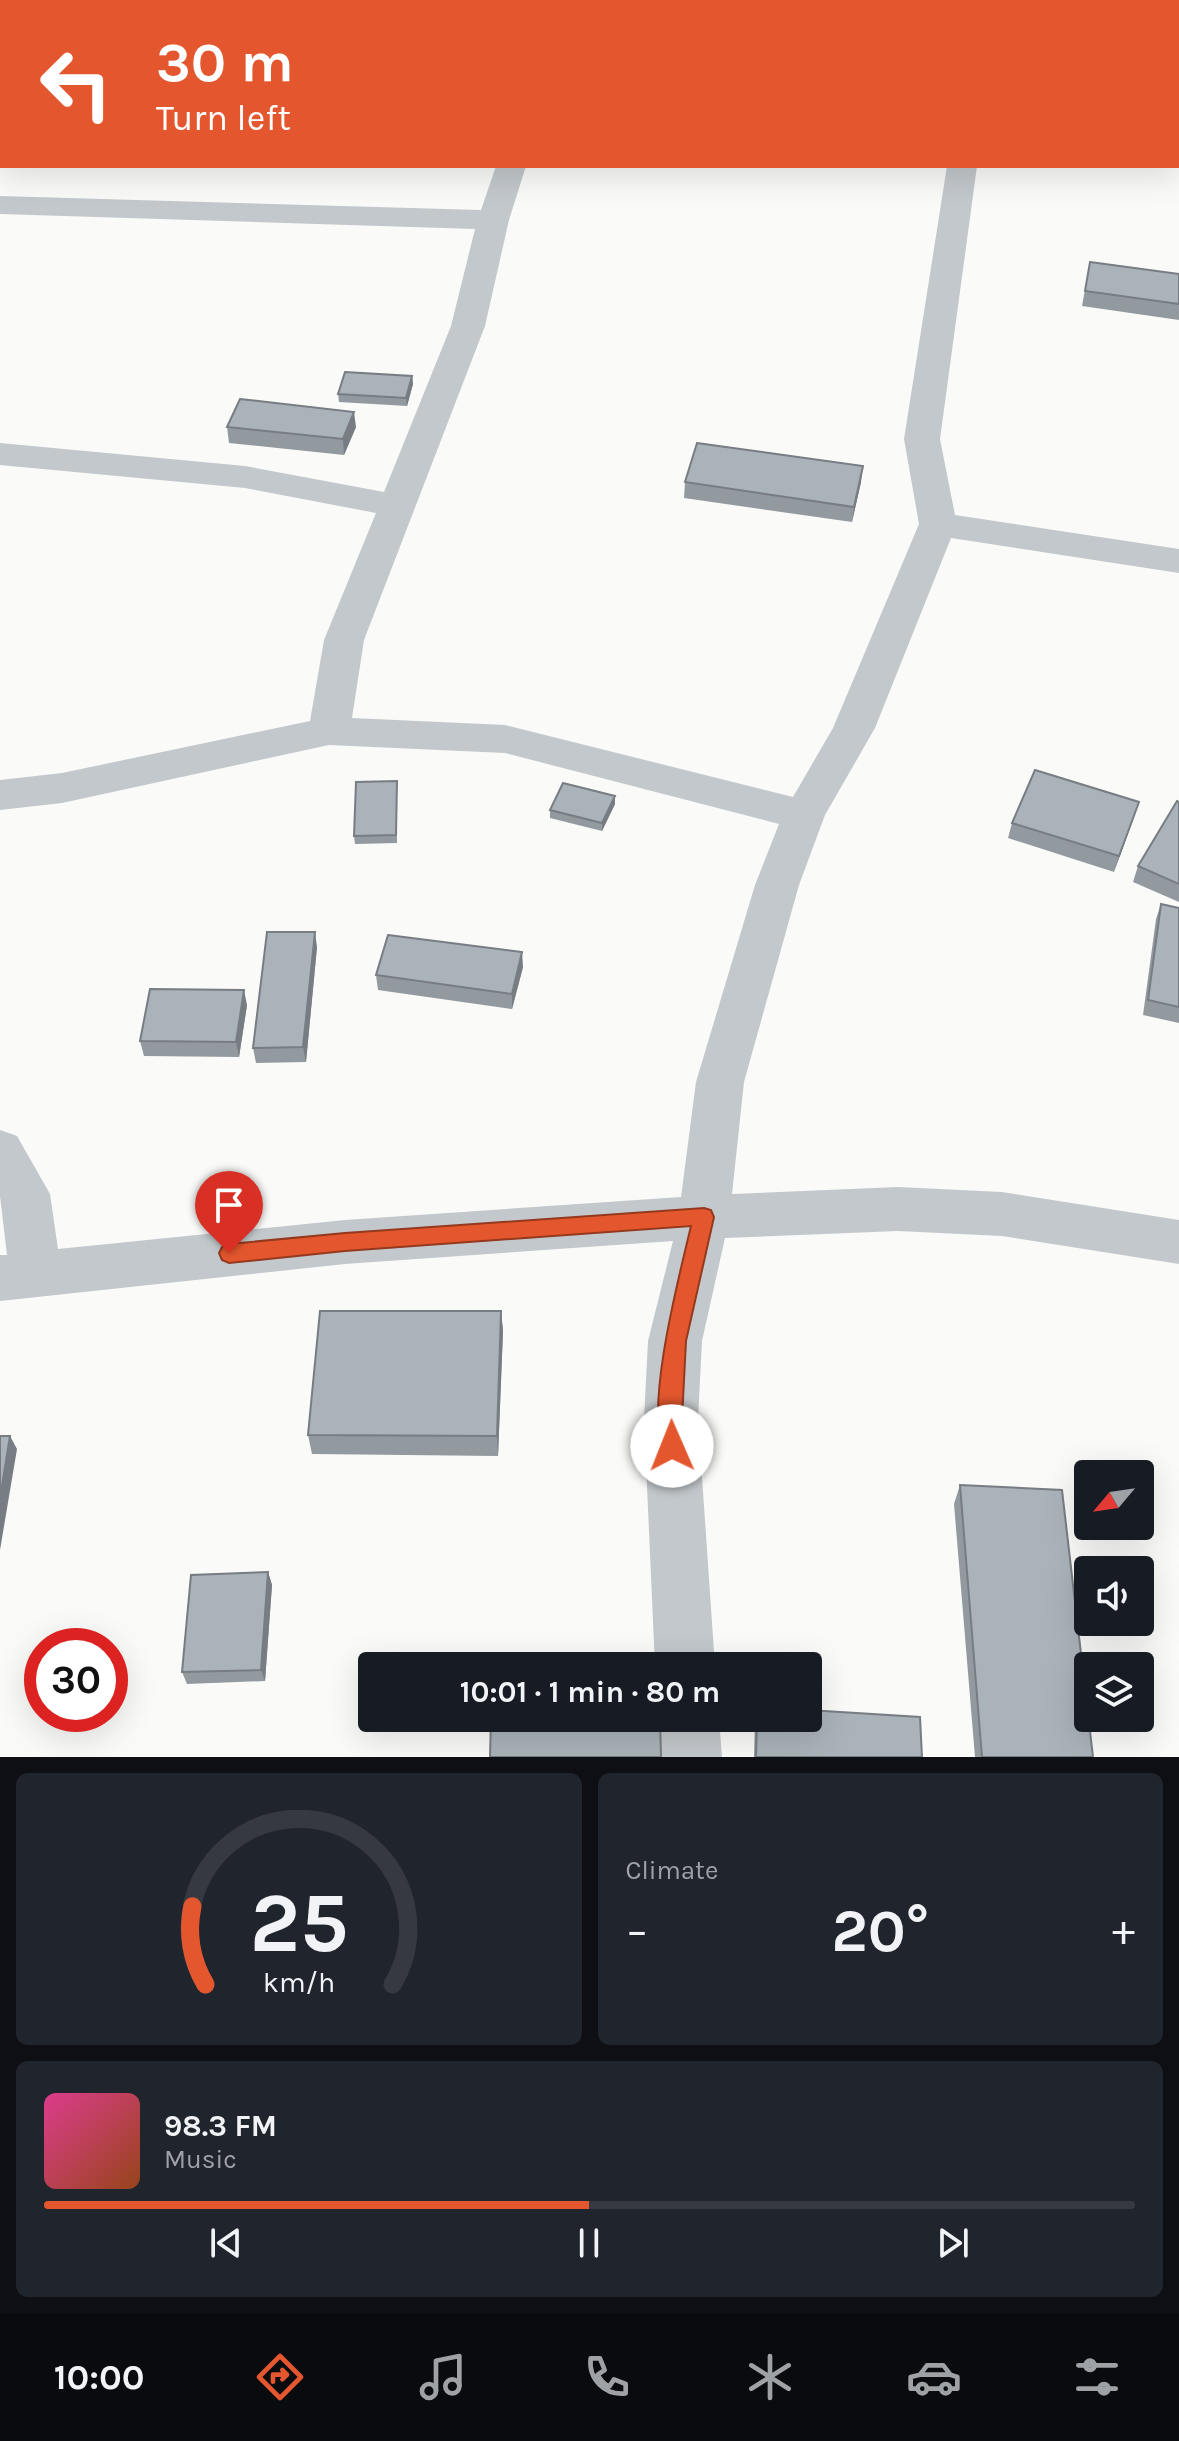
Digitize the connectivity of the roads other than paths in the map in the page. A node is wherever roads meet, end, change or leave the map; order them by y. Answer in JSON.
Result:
{"nodes":[{"id":1,"x":510,"y":168,"type":"edge"},
{"id":2,"x":962,"y":168,"type":"edge"},
{"id":3,"x":0,"y":205,"type":"edge"},
{"id":4,"x":493,"y":220,"type":"junction"},
{"id":5,"x":0,"y":454,"type":"edge"},
{"id":6,"x":395,"y":505,"type":"junction"},
{"id":7,"x":938,"y":524,"type":"junction"},
{"id":8,"x":1179,"y":561,"type":"edge"},
{"id":9,"x":329,"y":731,"type":"junction"},
{"id":10,"x":0,"y":795,"type":"edge"},
{"id":11,"x":804,"y":815,"type":"junction"},
{"id":12,"x":0,"y":1151,"type":"edge"},
{"id":13,"x":704,"y":1217,"type":"junction"},
{"id":14,"x":1179,"y":1242,"type":"edge"},
{"id":15,"x":18,"y":1276,"type":"edge"},
{"id":16,"x":684,"y":1652,"type":"edge"},
{"id":17,"x":690,"y":1732,"type":"edge"},
{"id":18,"x":691,"y":1757,"type":"edge"}],
"edges":[{"from":1,"to":4,"type":"street"},
{"from":2,"to":7,"type":"street"},
{"from":3,"to":4,"type":"street"},
{"from":4,"to":6,"type":"street"},
{"from":5,"to":6,"type":"street"},
{"from":6,"to":9,"type":"street"},
{"from":7,"to":8,"type":"street"},
{"from":7,"to":11,"type":"street"},
{"from":9,"to":10,"type":"street"},
{"from":9,"to":11,"type":"street"},
{"from":11,"to":13,"type":"street"},
{"from":12,"to":15,"type":"street"},
{"from":13,"to":14,"type":"street"},
{"from":13,"to":15,"type":"street"},
{"from":13,"to":16,"type":"street"},
{"from":17,"to":18,"type":"street"}]}
